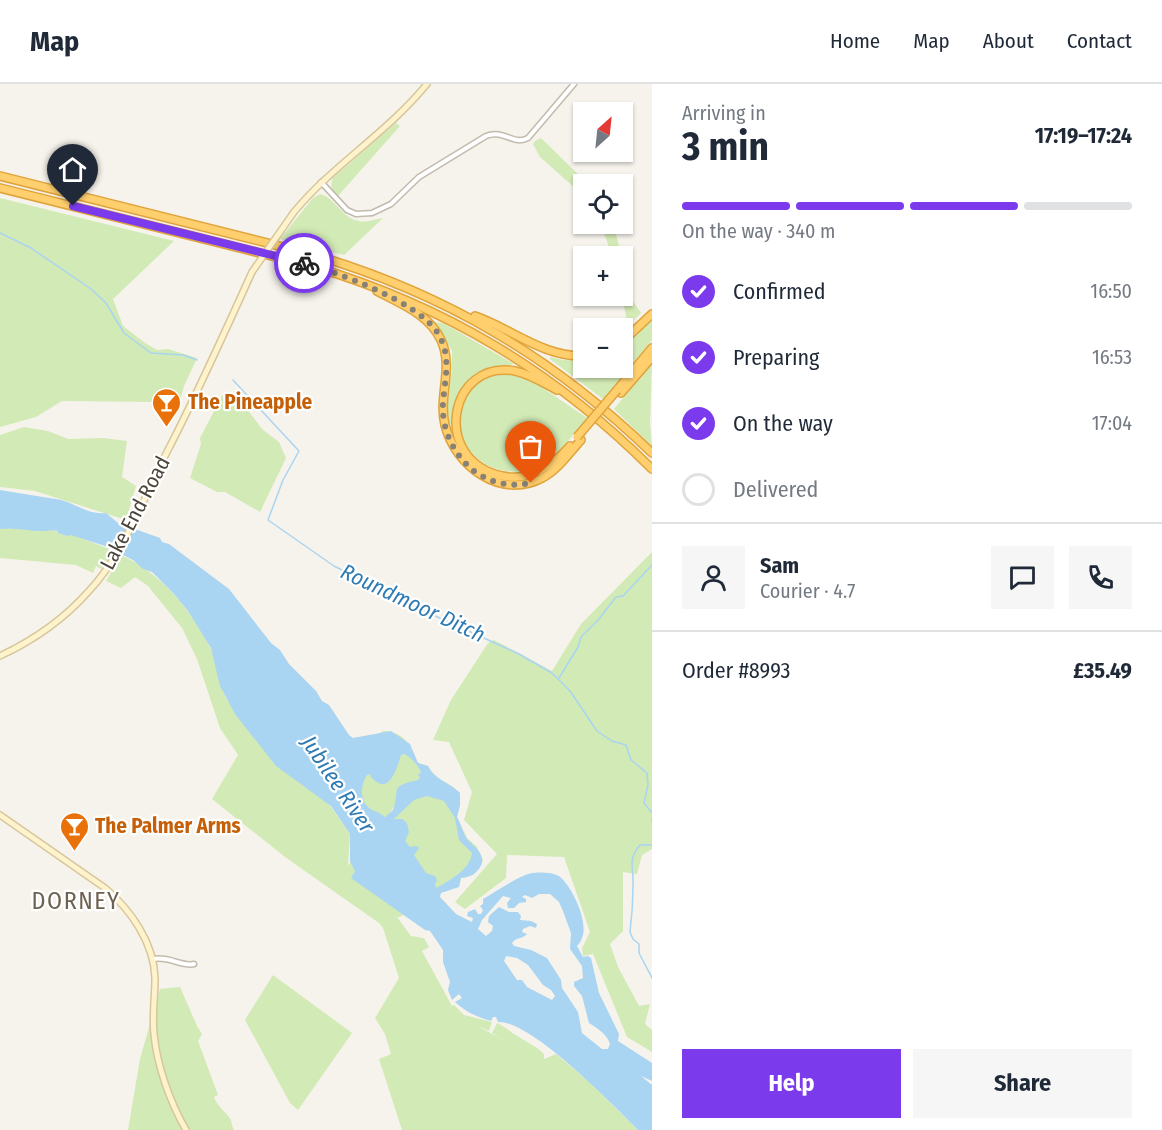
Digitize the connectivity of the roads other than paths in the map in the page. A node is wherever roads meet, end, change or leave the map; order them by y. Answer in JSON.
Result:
{"nodes":[{"id":1,"x":427,"y":84,"type":"edge"},
{"id":2,"x":574,"y":84,"type":"edge"},
{"id":3,"x":0,"y":176,"type":"edge"},
{"id":4,"x":321,"y":182,"type":"junction"},
{"id":5,"x":0,"y":188,"type":"edge"},
{"id":6,"x":347,"y":276,"type":"junction"},
{"id":7,"x":450,"y":307,"type":"junction"},
{"id":8,"x":652,"y":314,"type":"edge"},
{"id":9,"x":633,"y":332,"type":"edge"},
{"id":10,"x":652,"y":348,"type":"edge"},
{"id":11,"x":573,"y":356,"type":"edge"},
{"id":12,"x":652,"y":357,"type":"edge"},
{"id":13,"x":619,"y":391,"type":"junction"},
{"id":14,"x":579,"y":403,"type":"junction"},
{"id":15,"x":579,"y":438,"type":"junction"},
{"id":16,"x":652,"y":453,"type":"edge"},
{"id":17,"x":652,"y":469,"type":"edge"},
{"id":18,"x":0,"y":656,"type":"edge"},
{"id":19,"x":0,"y":814,"type":"edge"},
{"id":20,"x":153,"y":959,"type":"junction"},
{"id":21,"x":194,"y":964,"type":"dead end"},
{"id":22,"x":186,"y":1130,"type":"edge"}],
"edges":[{"from":1,"to":4,"type":"main road","name":"Lake End Road"},
{"from":2,"to":4,"type":"street"},
{"from":3,"to":7,"type":"highway"},
{"from":4,"to":18,"type":"main road","name":"Lake End Road","bridge":true},
{"from":5,"to":6,"type":"highway"},
{"from":6,"to":14,"type":"highway"},
{"from":6,"to":15,"type":"highway"},
{"from":7,"to":11,"type":"highway"},
{"from":7,"to":16,"type":"highway"},
{"from":8,"to":9,"type":"highway"},
{"from":10,"to":13,"type":"highway"},
{"from":12,"to":13,"type":"highway"},
{"from":13,"to":15,"type":"highway"},
{"from":14,"to":15,"type":"highway"},
{"from":14,"to":17,"type":"highway"},
{"from":19,"to":20,"type":"main road"},
{"from":20,"to":21,"type":"street"},
{"from":20,"to":22,"type":"main road"}]}
